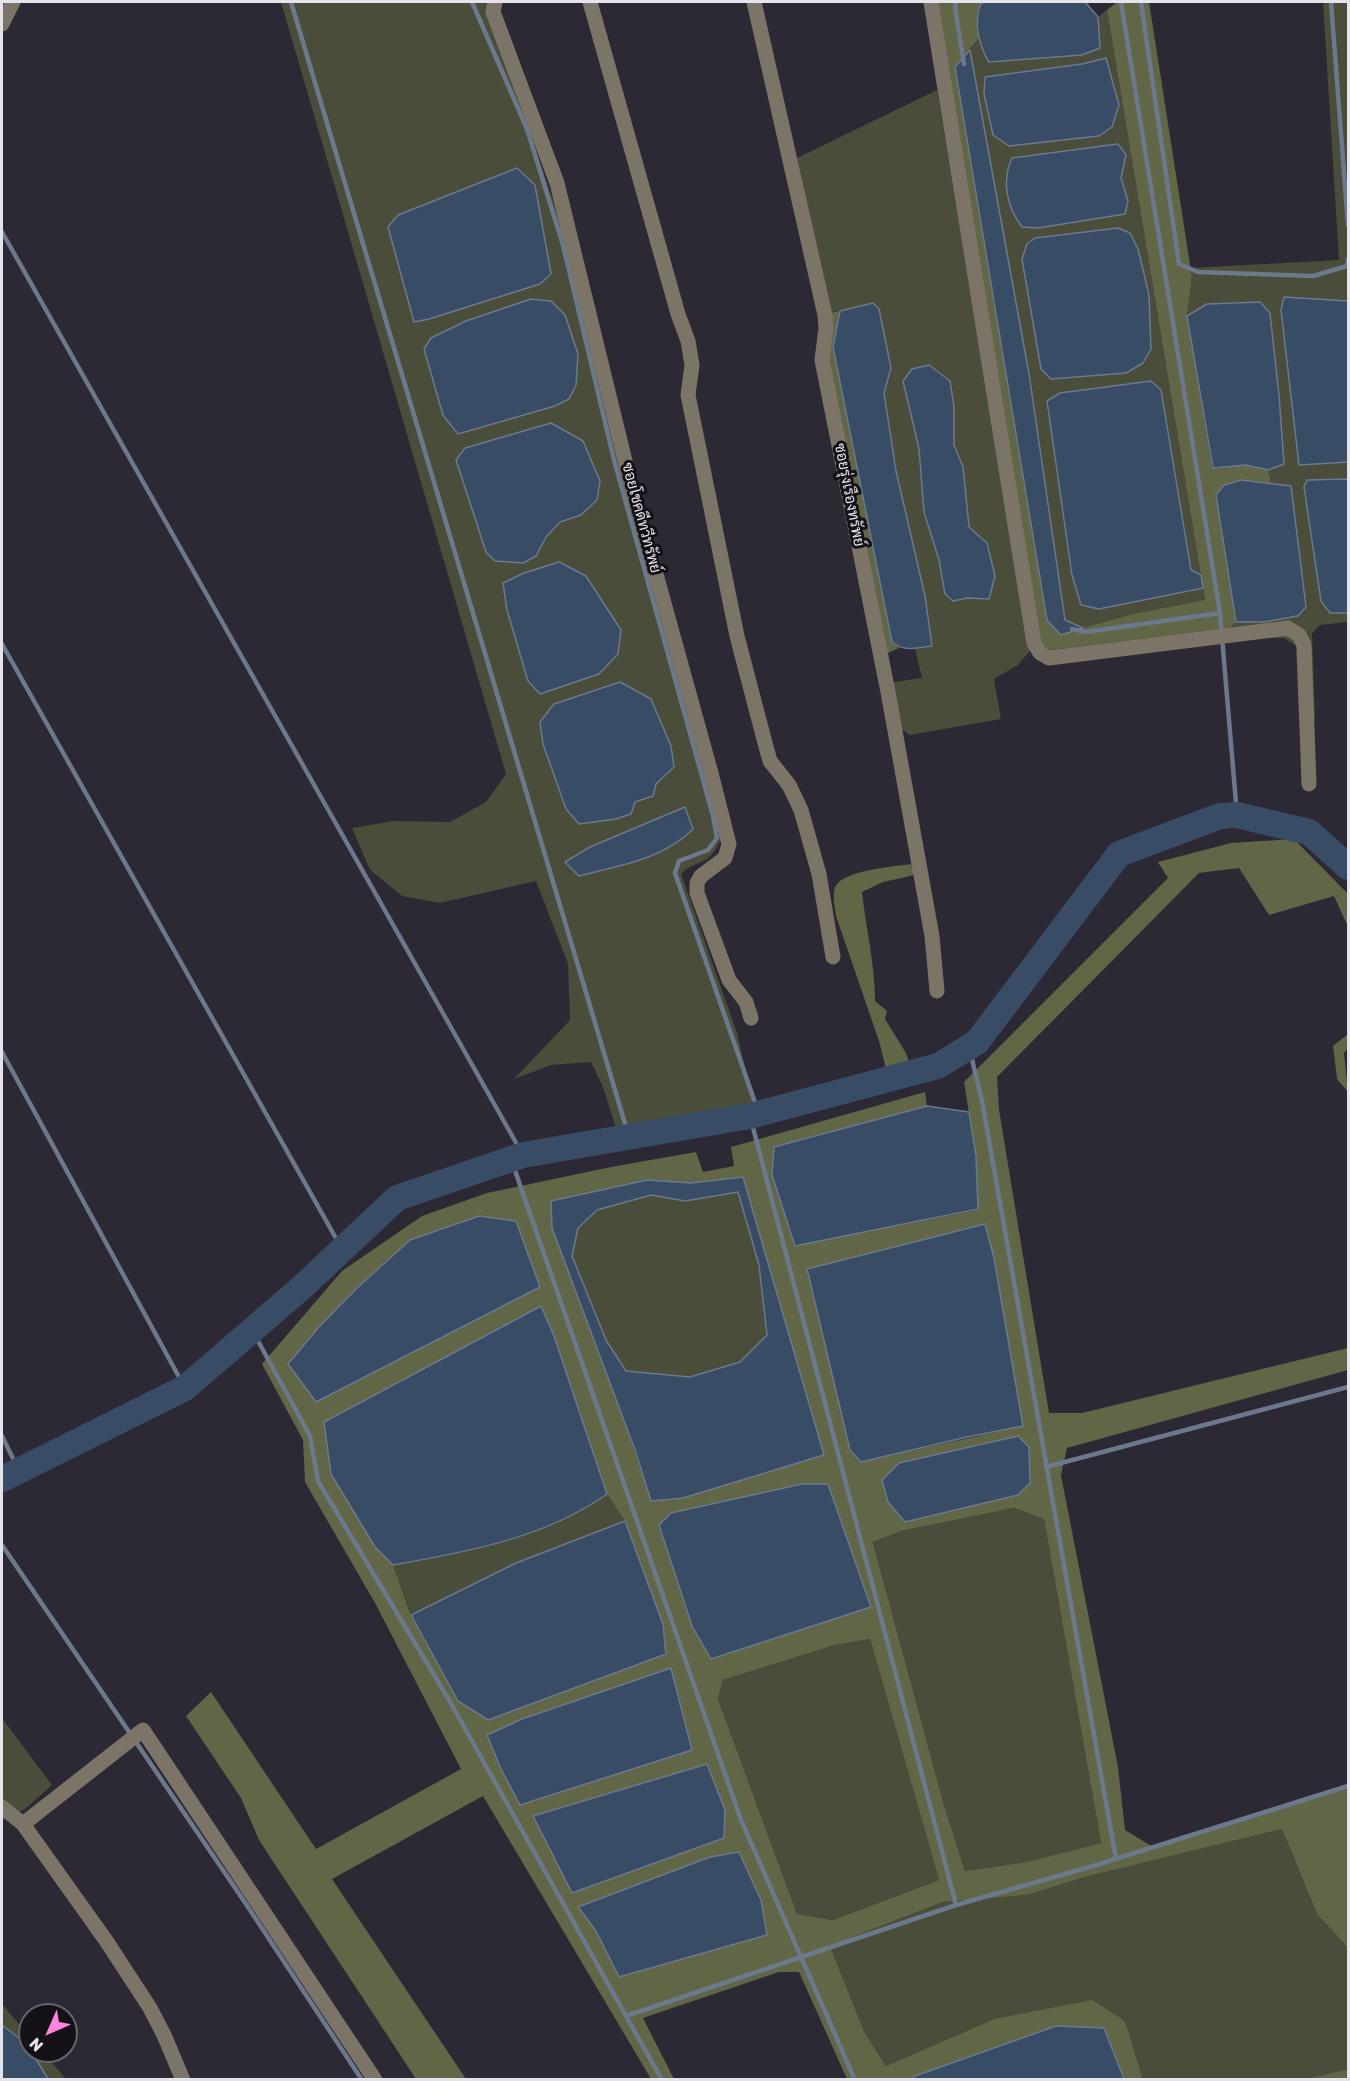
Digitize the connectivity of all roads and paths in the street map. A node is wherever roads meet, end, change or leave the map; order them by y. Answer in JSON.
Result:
{"nodes":[{"id":1,"x":13,"y":2,"type":"edge"},
{"id":2,"x":495,"y":2,"type":"edge"},
{"id":3,"x":590,"y":2,"type":"edge"},
{"id":4,"x":754,"y":2,"type":"edge"},
{"id":5,"x":931,"y":2,"type":"edge"},
{"id":6,"x":2,"y":24,"type":"edge"},
{"id":7,"x":1309,"y":784,"type":"dead end"},
{"id":8,"x":833,"y":957,"type":"dead end"},
{"id":9,"x":937,"y":991,"type":"dead end"},
{"id":10,"x":751,"y":1018,"type":"dead end"},
{"id":11,"x":2,"y":1807,"type":"edge"},
{"id":12,"x":23,"y":1824,"type":"junction"},
{"id":13,"x":183,"y":2079,"type":"edge"},
{"id":14,"x":375,"y":2079,"type":"edge"}],
"edges":[{"from":1,"to":6,"type":"street"},
{"from":2,"to":10,"type":"street","name":"ซอยโชคดีทวีทรัพย์"},
{"from":3,"to":8,"type":"street"},
{"from":4,"to":9,"type":"street","name":"ซอยรุ่งเรืองทรัพย์"},
{"from":5,"to":7,"type":"street"},
{"from":11,"to":12,"type":"street"},
{"from":12,"to":13,"type":"street"},
{"from":12,"to":14,"type":"street"}]}
